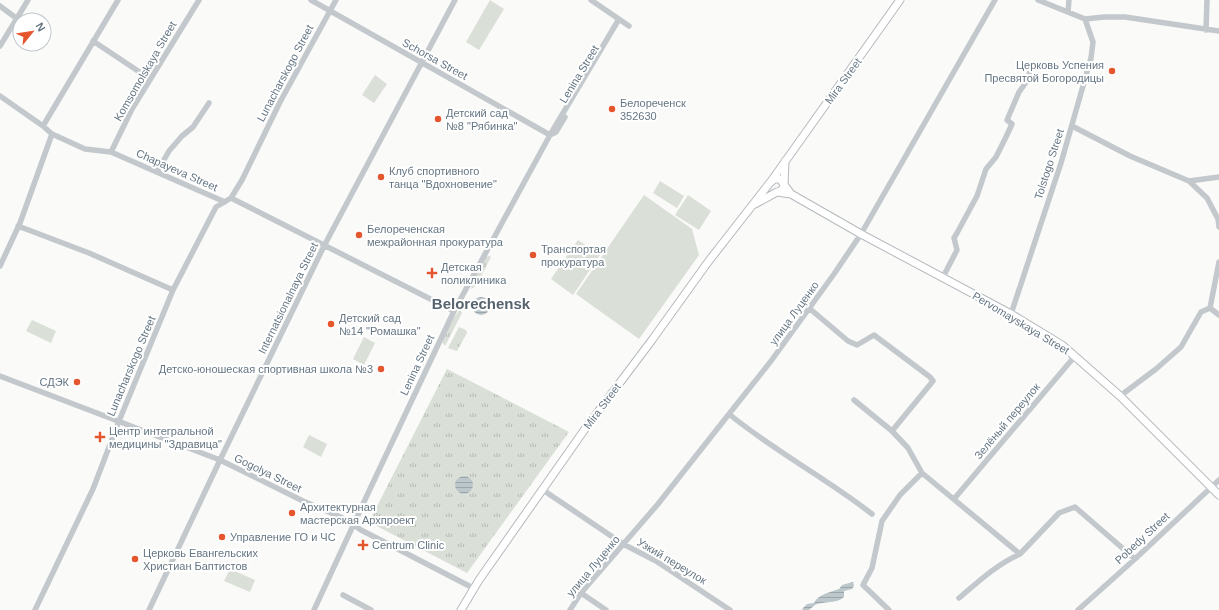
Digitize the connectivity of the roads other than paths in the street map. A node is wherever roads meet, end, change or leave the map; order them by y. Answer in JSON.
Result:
{"nodes":[{"id":1,"x":28,"y":0,"type":"edge"},
{"id":2,"x":118,"y":0,"type":"edge"},
{"id":3,"x":199,"y":0,"type":"edge"},
{"id":4,"x":311,"y":0,"type":"edge"},
{"id":5,"x":336,"y":0,"type":"edge"},
{"id":6,"x":455,"y":0,"type":"edge"},
{"id":7,"x":591,"y":0,"type":"edge"},
{"id":8,"x":900,"y":0,"type":"edge"},
{"id":9,"x":995,"y":0,"type":"edge"},
{"id":10,"x":1038,"y":0,"type":"edge"},
{"id":11,"x":1069,"y":0,"type":"edge"},
{"id":12,"x":1207,"y":0,"type":"edge"},
{"id":13,"x":0,"y":6,"type":"edge"},
{"id":14,"x":330,"y":11,"type":"junction"},
{"id":15,"x":20,"y":12,"type":"edge"},
{"id":16,"x":1068,"y":12,"type":"junction"},
{"id":17,"x":12,"y":15,"type":"edge"},
{"id":18,"x":1085,"y":19,"type":"junction"},
{"id":19,"x":621,"y":20,"type":"junction"},
{"id":20,"x":12,"y":25,"type":"edge"},
{"id":21,"x":629,"y":26,"type":"dead end"},
{"id":22,"x":1206,"y":30,"type":"junction"},
{"id":23,"x":1219,"y":31,"type":"edge"},
{"id":24,"x":93,"y":41,"type":"junction"},
{"id":25,"x":0,"y":46,"type":"edge"},
{"id":26,"x":421,"y":63,"type":"junction"},
{"id":27,"x":1031,"y":68,"type":"dead end"},
{"id":28,"x":150,"y":79,"type":"junction"},
{"id":29,"x":0,"y":96,"type":"edge"},
{"id":30,"x":209,"y":103,"type":"dead end"},
{"id":31,"x":43,"y":126,"type":"junction"},
{"id":32,"x":1072,"y":126,"type":"junction"},
{"id":33,"x":52,"y":134,"type":"junction"},
{"id":34,"x":550,"y":135,"type":"junction"},
{"id":35,"x":111,"y":152,"type":"junction"},
{"id":36,"x":786,"y":161,"type":"junction"},
{"id":37,"x":157,"y":172,"type":"junction"},
{"id":38,"x":1219,"y":177,"type":"edge"},
{"id":39,"x":772,"y":180,"type":"junction"},
{"id":40,"x":1189,"y":181,"type":"junction"},
{"id":41,"x":784,"y":182,"type":"junction"},
{"id":42,"x":778,"y":192,"type":"junction"},
{"id":43,"x":791,"y":194,"type":"junction"},
{"id":44,"x":231,"y":198,"type":"junction"},
{"id":45,"x":224,"y":202,"type":"junction"},
{"id":46,"x":750,"y":208,"type":"junction"},
{"id":47,"x":18,"y":226,"type":"junction"},
{"id":48,"x":1219,"y":227,"type":"edge"},
{"id":49,"x":861,"y":234,"type":"junction"},
{"id":50,"x":324,"y":246,"type":"junction"},
{"id":51,"x":1219,"y":262,"type":"edge"},
{"id":52,"x":0,"y":266,"type":"edge"},
{"id":53,"x":943,"y":277,"type":"junction"},
{"id":54,"x":173,"y":290,"type":"junction"},
{"id":55,"x":809,"y":308,"type":"junction"},
{"id":56,"x":1210,"y":308,"type":"junction"},
{"id":57,"x":454,"y":311,"type":"junction"},
{"id":58,"x":1011,"y":314,"type":"junction"},
{"id":59,"x":1219,"y":315,"type":"edge"},
{"id":60,"x":1075,"y":356,"type":"junction"},
{"id":61,"x":0,"y":376,"type":"edge"},
{"id":62,"x":1120,"y":396,"type":"junction"},
{"id":63,"x":854,"y":400,"type":"dead end"},
{"id":64,"x":729,"y":414,"type":"junction"},
{"id":65,"x":119,"y":421,"type":"junction"},
{"id":66,"x":892,"y":431,"type":"junction"},
{"id":67,"x":220,"y":460,"type":"junction"},
{"id":68,"x":922,"y":473,"type":"junction"},
{"id":69,"x":1219,"y":480,"type":"edge"},
{"id":70,"x":1211,"y":487,"type":"junction"},
{"id":71,"x":542,"y":490,"type":"junction"},
{"id":72,"x":1219,"y":495,"type":"edge"},
{"id":73,"x":954,"y":499,"type":"junction"},
{"id":74,"x":872,"y":514,"type":"dead end"},
{"id":75,"x":352,"y":525,"type":"junction"},
{"id":76,"x":623,"y":544,"type":"junction"},
{"id":77,"x":1020,"y":554,"type":"junction"},
{"id":78,"x":1135,"y":559,"type":"junction"},
{"id":79,"x":475,"y":589,"type":"junction"},
{"id":80,"x":581,"y":593,"type":"junction"},
{"id":81,"x":343,"y":595,"type":"dead end"},
{"id":82,"x":959,"y":598,"type":"dead end"},
{"id":83,"x":36,"y":610,"type":"edge"},
{"id":84,"x":149,"y":610,"type":"edge"},
{"id":85,"x":314,"y":610,"type":"edge"},
{"id":86,"x":371,"y":610,"type":"edge"},
{"id":87,"x":462,"y":610,"type":"edge"},
{"id":88,"x":570,"y":610,"type":"edge"},
{"id":89,"x":606,"y":610,"type":"edge"},
{"id":90,"x":730,"y":610,"type":"edge"},
{"id":91,"x":889,"y":610,"type":"edge"},
{"id":92,"x":1078,"y":610,"type":"edge"}],
"edges":[{"from":1,"to":15,"type":"street"},
{"from":2,"to":24,"type":"street"},
{"from":3,"to":28,"type":"street","name":"Komsomolskaya Street"},
{"from":4,"to":14,"type":"street","name":"Schorsa Street"},
{"from":5,"to":14,"type":"street","name":"Lunacharskogo Street"},
{"from":6,"to":26,"type":"street","name":"Internatsionalnaya Street"},
{"from":7,"to":19,"type":"street"},
{"from":8,"to":36,"type":"main road","name":"Mira Street"},
{"from":9,"to":49,"type":"street","name":"улица Луценко"},
{"from":10,"to":16,"type":"street"},
{"from":11,"to":16,"type":"street"},
{"from":12,"to":22,"type":"street"},
{"from":13,"to":17,"type":"street"},
{"from":14,"to":26,"type":"street","name":"Schorsa Street"},
{"from":14,"to":44,"type":"street","name":"Lunacharskogo Street"},
{"from":16,"to":18,"type":"street"},
{"from":18,"to":22,"type":"street"},
{"from":18,"to":32,"type":"street","name":"Tolstogo Street"},
{"from":19,"to":21,"type":"street"},
{"from":19,"to":34,"type":"street","name":"Lenina Street"},
{"from":20,"to":25,"type":"street"},
{"from":22,"to":23,"type":"street"},
{"from":24,"to":28,"type":"street"},
{"from":24,"to":31,"type":"street"},
{"from":26,"to":34,"type":"street","name":"Schorsa Street"},
{"from":26,"to":50,"type":"street","name":"Internatsionalnaya Street"},
{"from":27,"to":53,"type":"street"},
{"from":28,"to":35,"type":"street","name":"Komsomolskaya Street"},
{"from":29,"to":31,"type":"street","name":"Chapayeva Street"},
{"from":30,"to":37,"type":"street"},
{"from":31,"to":33,"type":"street","name":"Chapayeva Street"},
{"from":32,"to":40,"type":"street"},
{"from":32,"to":58,"type":"street","name":"Tolstogo Street"},
{"from":33,"to":35,"type":"street","name":"Chapayeva Street"},
{"from":33,"to":47,"type":"street"},
{"from":34,"to":57,"type":"street","name":"Lenina Street"},
{"from":35,"to":37,"type":"street","name":"Chapayeva Street"},
{"from":36,"to":39,"type":"main road","name":"Mira Street"},
{"from":36,"to":41,"type":"main road","name":"Mira Street"},
{"from":37,"to":45,"type":"street","name":"Chapayeva Street"},
{"from":38,"to":40,"type":"street"},
{"from":39,"to":41,"type":"main road"},
{"from":39,"to":42,"type":"main road"},
{"from":39,"to":46,"type":"main road","name":"Mira Street"},
{"from":40,"to":48,"type":"street"},
{"from":41,"to":42,"type":"main road"},
{"from":41,"to":43,"type":"main road","name":"Pervomayskaya Street"},
{"from":42,"to":43,"type":"main road","name":"Pervomayskaya Street"},
{"from":42,"to":46,"type":"main road","name":"Mira Street"},
{"from":43,"to":49,"type":"main road","name":"Pervomayskaya Street"},
{"from":44,"to":45,"type":"street","name":"Chapayeva Street"},
{"from":44,"to":50,"type":"street"},
{"from":45,"to":54,"type":"street","name":"Lunacharskogo Street"},
{"from":46,"to":71,"type":"main road","name":"Mira Street"},
{"from":47,"to":52,"type":"street"},
{"from":47,"to":54,"type":"street"},
{"from":49,"to":53,"type":"main road","name":"Pervomayskaya Street"},
{"from":49,"to":55,"type":"street","name":"улица Луценко"},
{"from":50,"to":57,"type":"street"},
{"from":50,"to":67,"type":"street","name":"Internatsionalnaya Street"},
{"from":51,"to":56,"type":"street"},
{"from":53,"to":58,"type":"main road","name":"Pervomayskaya Street"},
{"from":54,"to":65,"type":"street","name":"Lunacharskogo Street"},
{"from":55,"to":64,"type":"street","name":"улица Луценко"},
{"from":55,"to":66,"type":"street"},
{"from":56,"to":59,"type":"street"},
{"from":56,"to":62,"type":"street"},
{"from":57,"to":75,"type":"street","name":"Lenina Street"},
{"from":58,"to":60,"type":"main road","name":"Pervomayskaya Street"},
{"from":60,"to":62,"type":"main road","name":"Pervomayskaya Street"},
{"from":60,"to":73,"type":"street","name":"Зелёный переулок"},
{"from":61,"to":65,"type":"street","name":"Gogolya Street"},
{"from":62,"to":70,"type":"main road","name":"Pervomayskaya Street"},
{"from":63,"to":66,"type":"street"},
{"from":64,"to":74,"type":"street"},
{"from":64,"to":76,"type":"street","name":"улица Луценко"},
{"from":65,"to":67,"type":"street","name":"Gogolya Street"},
{"from":65,"to":83,"type":"street","name":"Lunacharskogo Street"},
{"from":66,"to":68,"type":"street"},
{"from":67,"to":75,"type":"street","name":"Gogolya Street"},
{"from":67,"to":84,"type":"street","name":"Internatsionalnaya Street"},
{"from":68,"to":73,"type":"street"},
{"from":68,"to":91,"type":"street"},
{"from":69,"to":70,"type":"street","name":"Pobedy Street"},
{"from":70,"to":72,"type":"main road","name":"Pervomayskaya Street"},
{"from":70,"to":78,"type":"street","name":"Pobedy Street"},
{"from":71,"to":76,"type":"street","name":"Узкий переулок"},
{"from":71,"to":79,"type":"main road","name":"Mira Street"},
{"from":73,"to":77,"type":"street"},
{"from":75,"to":79,"type":"street","name":"Gogolya Street"},
{"from":75,"to":85,"type":"street","name":"Lenina Street"},
{"from":76,"to":80,"type":"street","name":"улица Луценко"},
{"from":76,"to":90,"type":"street","name":"Узкий переулок"},
{"from":77,"to":78,"type":"street"},
{"from":77,"to":82,"type":"street"},
{"from":78,"to":92,"type":"street","name":"Pobedy Street"},
{"from":79,"to":87,"type":"main road","name":"Mira Street"},
{"from":80,"to":88,"type":"street","name":"улица Луценко"},
{"from":80,"to":89,"type":"street"},
{"from":81,"to":86,"type":"street"}]}
